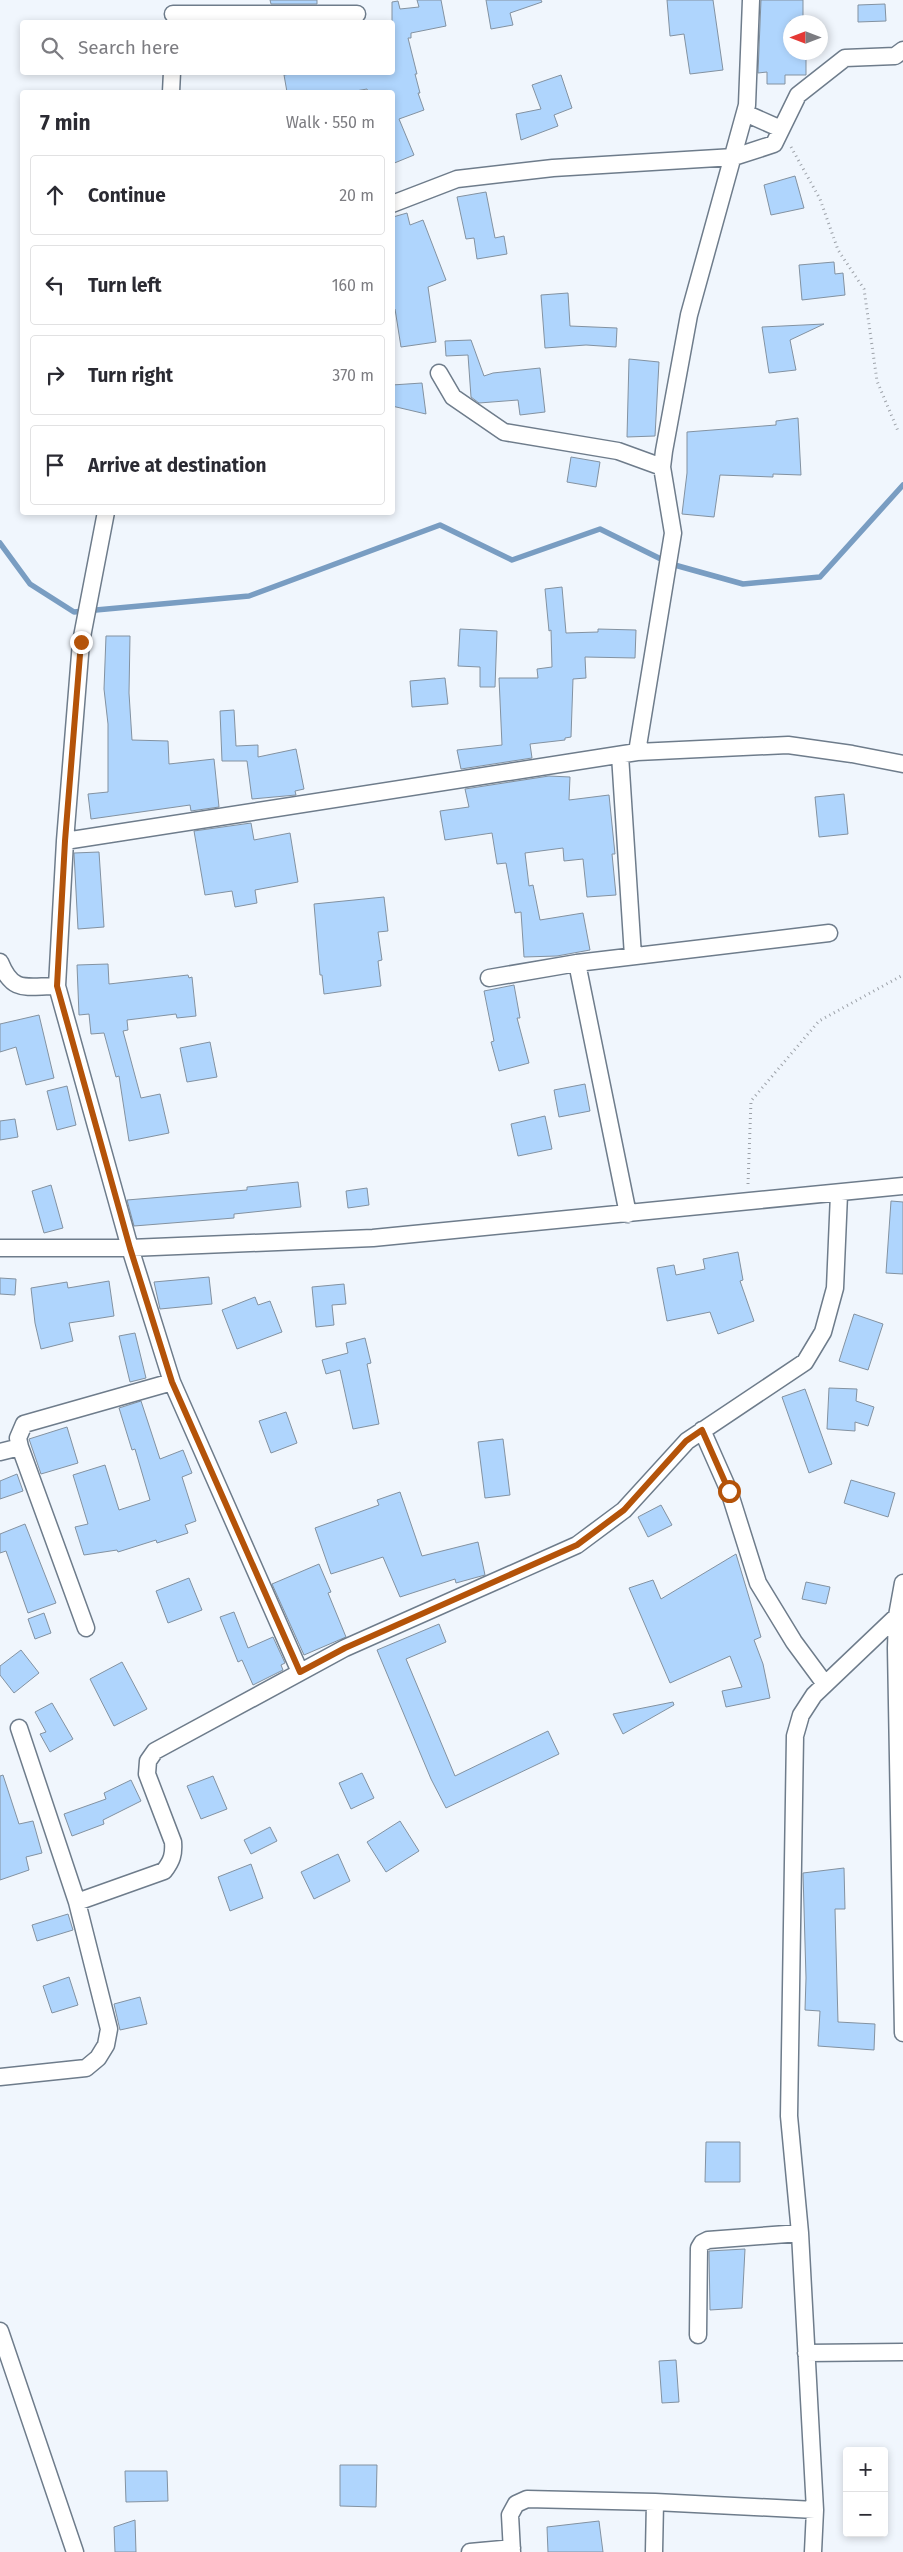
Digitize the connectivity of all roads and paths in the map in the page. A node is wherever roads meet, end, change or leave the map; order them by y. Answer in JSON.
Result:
{"nodes":[{"id":1,"x":752,"y":0,"type":"edge"},
{"id":2,"x":173,"y":12,"type":"edge"},
{"id":3,"x":357,"y":14,"type":"dead end"},
{"id":4,"x":903,"y":50,"type":"edge"},
{"id":5,"x":172,"y":75,"type":"edge"},
{"id":6,"x":171,"y":90,"type":"edge"},
{"id":7,"x":745,"y":113,"type":"junction"},
{"id":8,"x":781,"y":129,"type":"junction"},
{"id":9,"x":734,"y":157,"type":"junction"},
{"id":10,"x":395,"y":203,"type":"edge"},
{"id":11,"x":439,"y":373,"type":"dead end"},
{"id":12,"x":898,"y":431,"type":"dead end"},
{"id":13,"x":662,"y":467,"type":"junction"},
{"id":14,"x":105,"y":515,"type":"edge"},
{"id":15,"x":638,"y":752,"type":"junction"},
{"id":16,"x":620,"y":755,"type":"junction"},
{"id":17,"x":903,"y":764,"type":"edge"},
{"id":18,"x":65,"y":841,"type":"junction"},
{"id":19,"x":829,"y":932,"type":"dead end"},
{"id":20,"x":633,"y":956,"type":"junction"},
{"id":21,"x":0,"y":962,"type":"edge"},
{"id":22,"x":577,"y":963,"type":"junction"},
{"id":23,"x":903,"y":975,"type":"edge"},
{"id":24,"x":489,"y":978,"type":"dead end"},
{"id":25,"x":57,"y":986,"type":"junction"},
{"id":26,"x":903,"y":1186,"type":"edge"},
{"id":27,"x":839,"y":1194,"type":"junction"},
{"id":28,"x":747,"y":1202,"type":"junction"},
{"id":29,"x":628,"y":1214,"type":"junction"},
{"id":30,"x":0,"y":1248,"type":"edge"},
{"id":31,"x":130,"y":1248,"type":"junction"},
{"id":32,"x":172,"y":1382,"type":"junction"},
{"id":33,"x":702,"y":1430,"type":"junction"},
{"id":34,"x":20,"y":1447,"type":"junction"},
{"id":35,"x":0,"y":1452,"type":"edge"},
{"id":36,"x":903,"y":1583,"type":"edge"},
{"id":37,"x":897,"y":1616,"type":"junction"},
{"id":38,"x":86,"y":1628,"type":"dead end"},
{"id":39,"x":899,"y":1648,"type":"edge"},
{"id":40,"x":300,"y":1672,"type":"junction"},
{"id":41,"x":825,"y":1684,"type":"junction"},
{"id":42,"x":19,"y":1728,"type":"dead end"},
{"id":43,"x":77,"y":1902,"type":"junction"},
{"id":44,"x":903,"y":2034,"type":"edge"},
{"id":45,"x":0,"y":2077,"type":"edge"},
{"id":46,"x":800,"y":2234,"type":"junction"},
{"id":47,"x":698,"y":2335,"type":"dead end"},
{"id":48,"x":1,"y":2341,"type":"edge"},
{"id":49,"x":903,"y":2352,"type":"edge"},
{"id":50,"x":806,"y":2353,"type":"junction"},
{"id":51,"x":655,"y":2502,"type":"junction"},
{"id":52,"x":815,"y":2510,"type":"junction"},
{"id":53,"x":512,"y":2550,"type":"edge"},
{"id":54,"x":75,"y":2552,"type":"edge"},
{"id":55,"x":470,"y":2552,"type":"edge"},
{"id":56,"x":654,"y":2552,"type":"edge"},
{"id":57,"x":813,"y":2552,"type":"edge"}],
"edges":[{"from":1,"to":7,"type":"street"},
{"from":2,"to":3,"type":"street"},
{"from":4,"to":8,"type":"street"},
{"from":5,"to":6,"type":"street"},
{"from":7,"to":8,"type":"street"},
{"from":7,"to":9,"type":"street"},
{"from":8,"to":9,"type":"street"},
{"from":8,"to":12,"type":"path"},
{"from":9,"to":10,"type":"street"},
{"from":9,"to":13,"type":"street"},
{"from":11,"to":13,"type":"street"},
{"from":13,"to":15,"type":"street"},
{"from":14,"to":18,"type":"street"},
{"from":15,"to":16,"type":"street"},
{"from":15,"to":17,"type":"street"},
{"from":16,"to":18,"type":"street"},
{"from":16,"to":20,"type":"street"},
{"from":18,"to":25,"type":"street"},
{"from":19,"to":20,"type":"street"},
{"from":20,"to":22,"type":"street"},
{"from":21,"to":25,"type":"street"},
{"from":22,"to":24,"type":"street"},
{"from":22,"to":29,"type":"street"},
{"from":23,"to":28,"type":"path"},
{"from":25,"to":31,"type":"street"},
{"from":26,"to":27,"type":"street"},
{"from":27,"to":28,"type":"street"},
{"from":27,"to":33,"type":"street"},
{"from":28,"to":29,"type":"street"},
{"from":29,"to":31,"type":"street"},
{"from":30,"to":31,"type":"street"},
{"from":31,"to":32,"type":"street"},
{"from":32,"to":34,"type":"street"},
{"from":32,"to":40,"type":"street"},
{"from":33,"to":40,"type":"street"},
{"from":33,"to":41,"type":"street"},
{"from":34,"to":35,"type":"street"},
{"from":34,"to":38,"type":"street"},
{"from":36,"to":37,"type":"street"},
{"from":37,"to":39,"type":"street"},
{"from":37,"to":41,"type":"street"},
{"from":39,"to":44,"type":"street"},
{"from":40,"to":43,"type":"street"},
{"from":41,"to":46,"type":"street"},
{"from":42,"to":43,"type":"street"},
{"from":43,"to":45,"type":"street"},
{"from":46,"to":47,"type":"street"},
{"from":46,"to":50,"type":"street"},
{"from":48,"to":54,"type":"street"},
{"from":49,"to":50,"type":"street"},
{"from":50,"to":52,"type":"street"},
{"from":51,"to":52,"type":"street"},
{"from":51,"to":53,"type":"street"},
{"from":51,"to":56,"type":"street"},
{"from":52,"to":57,"type":"street"},
{"from":53,"to":55,"type":"street"}]}
